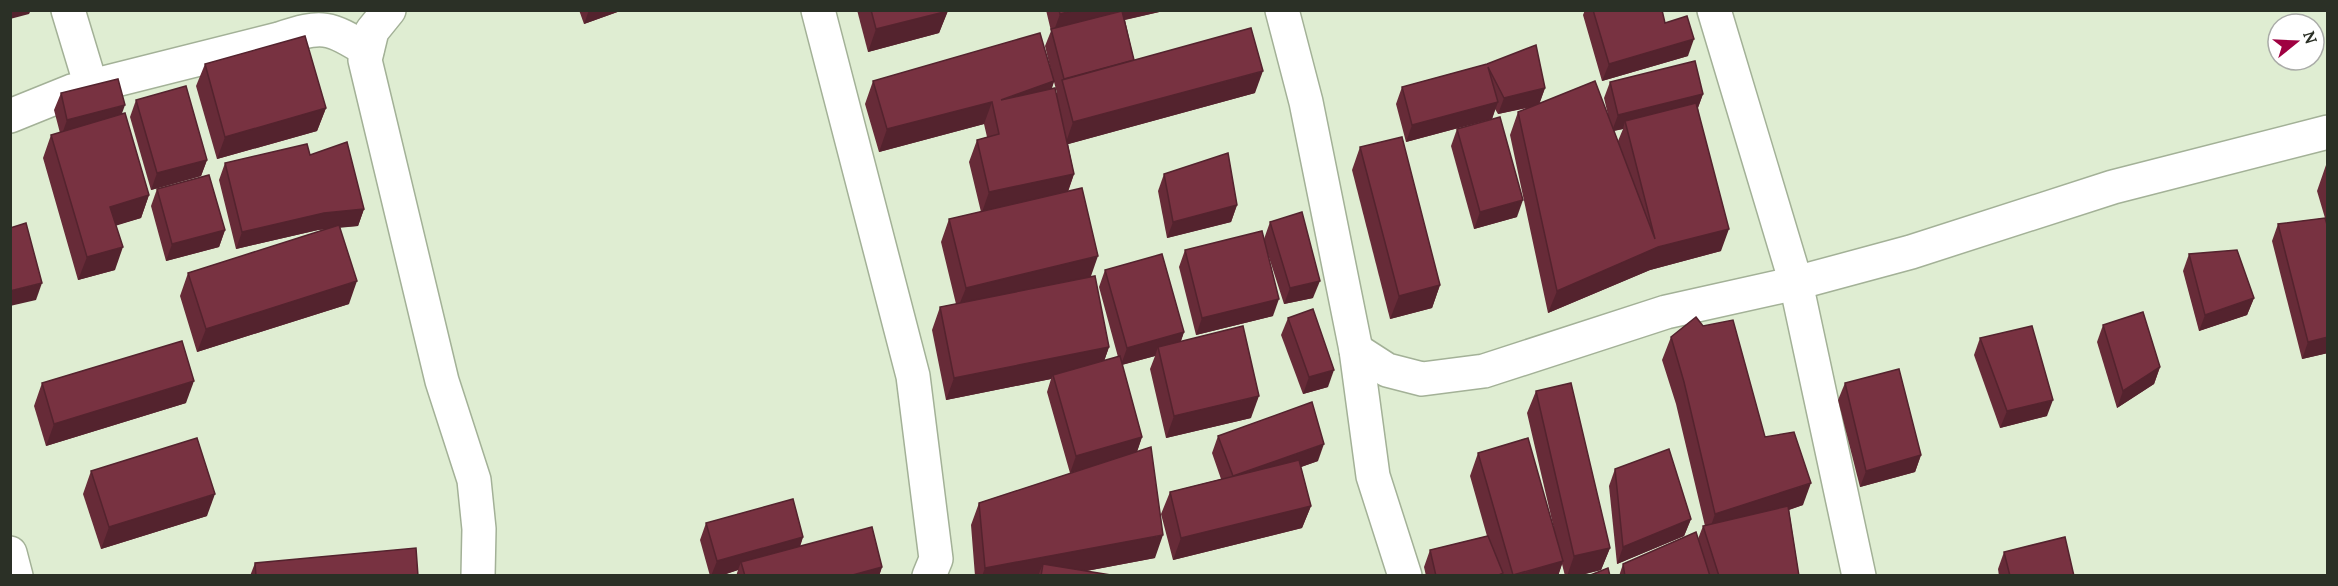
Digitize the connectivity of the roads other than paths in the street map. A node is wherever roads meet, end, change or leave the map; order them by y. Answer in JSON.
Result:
{"nodes":[{"id":1,"x":68,"y":10,"type":"edge"},
{"id":2,"x":389,"y":10,"type":"edge"},
{"id":3,"x":818,"y":10,"type":"edge"},
{"id":4,"x":1282,"y":10,"type":"edge"},
{"id":5,"x":1714,"y":10,"type":"edge"},
{"id":6,"x":367,"y":51,"type":"junction"},
{"id":7,"x":91,"y":86,"type":"junction"},
{"id":8,"x":10,"y":116,"type":"edge"},
{"id":9,"x":2328,"y":132,"type":"edge"},
{"id":10,"x":1796,"y":283,"type":"junction"},
{"id":11,"x":1356,"y":350,"type":"junction"},
{"id":12,"x":10,"y":553,"type":"edge"},
{"id":13,"x":16,"y":576,"type":"edge"},
{"id":14,"x":478,"y":576,"type":"edge"},
{"id":15,"x":929,"y":576,"type":"edge"},
{"id":16,"x":1406,"y":576,"type":"edge"},
{"id":17,"x":1858,"y":576,"type":"edge"}],
"edges":[{"from":1,"to":7,"type":"street"},
{"from":2,"to":6,"type":"street"},
{"from":3,"to":15,"type":"street"},
{"from":4,"to":11,"type":"street"},
{"from":5,"to":10,"type":"street"},
{"from":6,"to":7,"type":"street"},
{"from":6,"to":14,"type":"street"},
{"from":7,"to":8,"type":"street"},
{"from":9,"to":10,"type":"street"},
{"from":10,"to":11,"type":"street"},
{"from":10,"to":17,"type":"street"},
{"from":11,"to":16,"type":"street"},
{"from":12,"to":13,"type":"street"}]}
